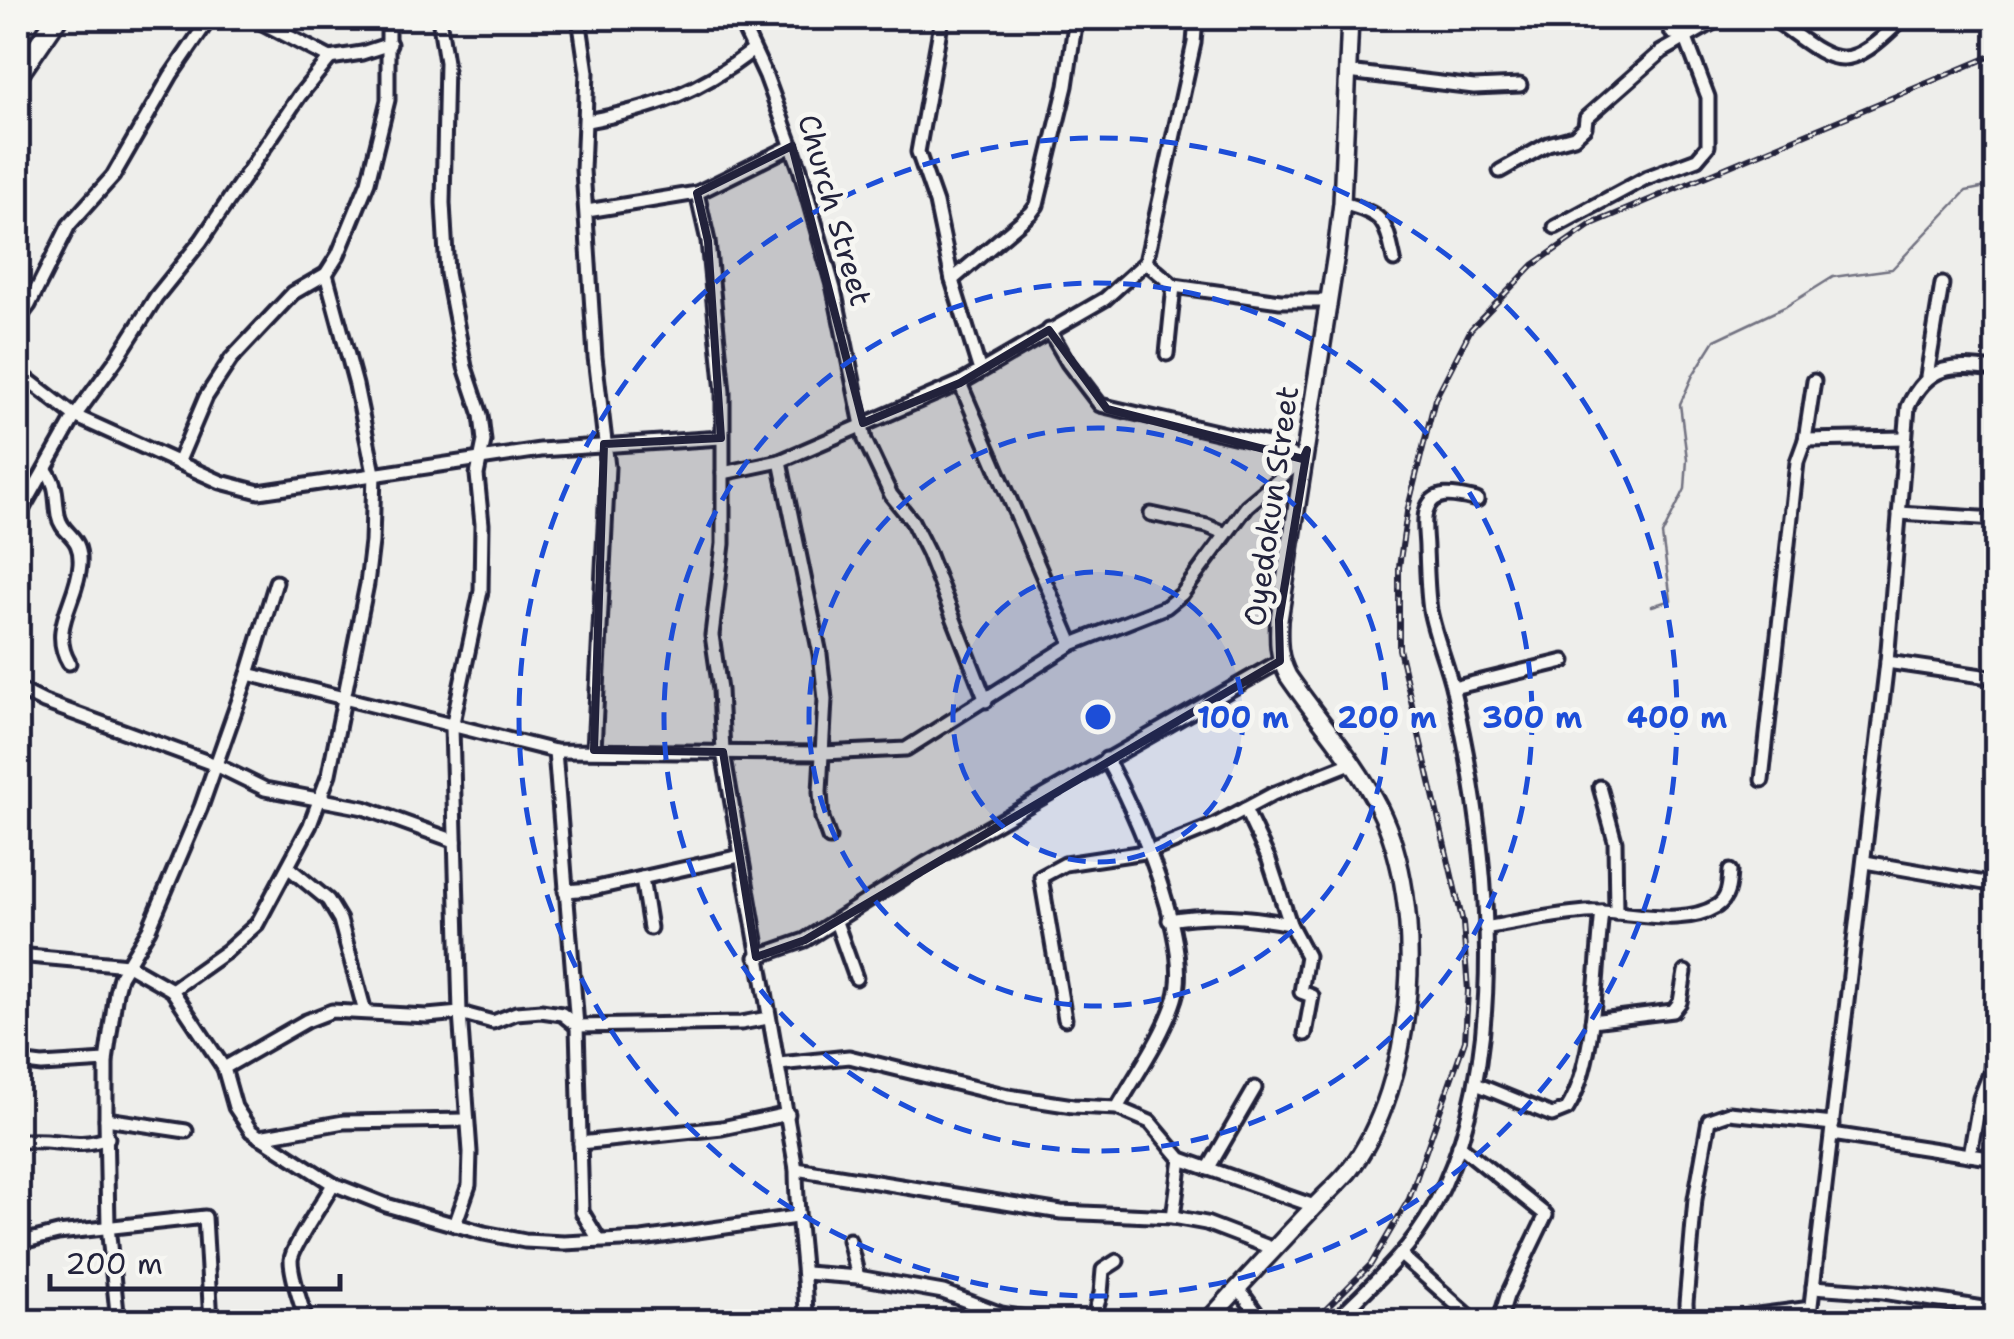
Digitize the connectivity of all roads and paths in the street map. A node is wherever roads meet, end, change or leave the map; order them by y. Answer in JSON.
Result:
{"nodes":[{"id":1,"x":55,"y":18,"type":"edge"},
{"id":2,"x":210,"y":18,"type":"edge"},
{"id":3,"x":253,"y":18,"type":"edge"},
{"id":4,"x":388,"y":18,"type":"edge"},
{"id":5,"x":439,"y":18,"type":"edge"},
{"id":6,"x":579,"y":18,"type":"edge"},
{"id":7,"x":739,"y":18,"type":"edge"},
{"id":8,"x":942,"y":18,"type":"edge"},
{"id":9,"x":1076,"y":18,"type":"edge"},
{"id":10,"x":1196,"y":18,"type":"edge"},
{"id":11,"x":1350,"y":18,"type":"edge"},
{"id":12,"x":1664,"y":18,"type":"edge"},
{"id":13,"x":1721,"y":18,"type":"edge"},
{"id":14,"x":1772,"y":18,"type":"edge"},
{"id":15,"x":1903,"y":18,"type":"edge"},
{"id":16,"x":1684,"y":36,"type":"junction"},
{"id":17,"x":41,"y":38,"type":"junction"},
{"id":18,"x":390,"y":44,"type":"junction"},
{"id":19,"x":752,"y":51,"type":"junction"},
{"id":20,"x":330,"y":58,"type":"junction"},
{"id":21,"x":18,"y":66,"type":"edge"},
{"id":22,"x":1348,"y":72,"type":"junction"},
{"id":23,"x":18,"y":75,"type":"edge"},
{"id":24,"x":1520,"y":85,"type":"dead end"},
{"id":25,"x":587,"y":122,"type":"junction"},
{"id":26,"x":792,"y":146,"type":"junction"},
{"id":27,"x":1500,"y":171,"type":"dead end"},
{"id":28,"x":697,"y":193,"type":"junction"},
{"id":29,"x":1342,"y":202,"type":"junction"},
{"id":30,"x":587,"y":210,"type":"junction"},
{"id":31,"x":1555,"y":227,"type":"dead end"},
{"id":32,"x":1394,"y":260,"type":"dead end"},
{"id":33,"x":1146,"y":262,"type":"junction"},
{"id":34,"x":326,"y":274,"type":"junction"},
{"id":35,"x":952,"y":280,"type":"junction"},
{"id":36,"x":1942,"y":284,"type":"dead end"},
{"id":37,"x":1174,"y":286,"type":"junction"},
{"id":38,"x":1327,"y":302,"type":"junction"},
{"id":39,"x":18,"y":320,"type":"edge"},
{"id":40,"x":1049,"y":330,"type":"junction"},
{"id":41,"x":1167,"y":354,"type":"dead end"},
{"id":42,"x":1996,"y":370,"type":"edge"},
{"id":43,"x":980,"y":371,"type":"junction"},
{"id":44,"x":18,"y":372,"type":"edge"},
{"id":45,"x":1928,"y":376,"type":"junction"},
{"id":46,"x":1814,"y":380,"type":"dead end"},
{"id":47,"x":960,"y":383,"type":"junction"},
{"id":48,"x":75,"y":416,"type":"junction"},
{"id":49,"x":862,"y":423,"type":"junction"},
{"id":50,"x":721,"y":438,"type":"junction"},
{"id":51,"x":1904,"y":438,"type":"junction"},
{"id":52,"x":1804,"y":440,"type":"junction"},
{"id":53,"x":604,"y":444,"type":"junction"},
{"id":54,"x":1304,"y":456,"type":"junction"},
{"id":55,"x":480,"y":460,"type":"junction"},
{"id":56,"x":780,"y":461,"type":"junction"},
{"id":57,"x":178,"y":463,"type":"junction"},
{"id":58,"x":46,"y":470,"type":"junction"},
{"id":59,"x":374,"y":473,"type":"junction"},
{"id":60,"x":723,"y":473,"type":"junction"},
{"id":61,"x":1478,"y":500,"type":"dead end"},
{"id":62,"x":1899,"y":513,"type":"junction"},
{"id":63,"x":1150,"y":514,"type":"dead end"},
{"id":64,"x":18,"y":517,"type":"edge"},
{"id":65,"x":1996,"y":520,"type":"edge"},
{"id":66,"x":1226,"y":534,"type":"junction"},
{"id":67,"x":276,"y":582,"type":"dead end"},
{"id":68,"x":1072,"y":644,"type":"junction"},
{"id":69,"x":1280,"y":661,"type":"junction"},
{"id":70,"x":1564,"y":661,"type":"dead end"},
{"id":71,"x":1887,"y":662,"type":"junction"},
{"id":72,"x":69,"y":663,"type":"dead end"},
{"id":73,"x":248,"y":674,"type":"junction"},
{"id":74,"x":1996,"y":678,"type":"edge"},
{"id":75,"x":1453,"y":688,"type":"junction"},
{"id":76,"x":18,"y":689,"type":"edge"},
{"id":77,"x":344,"y":696,"type":"junction"},
{"id":78,"x":986,"y":701,"type":"junction"},
{"id":79,"x":452,"y":726,"type":"junction"},
{"id":80,"x":594,"y":750,"type":"junction"},
{"id":81,"x":555,"y":751,"type":"junction"},
{"id":82,"x":722,"y":752,"type":"junction"},
{"id":83,"x":823,"y":753,"type":"junction"},
{"id":84,"x":1106,"y":759,"type":"junction"},
{"id":85,"x":1351,"y":763,"type":"junction"},
{"id":86,"x":216,"y":765,"type":"junction"},
{"id":87,"x":1762,"y":780,"type":"dead end"},
{"id":88,"x":1600,"y":787,"type":"dead end"},
{"id":89,"x":319,"y":798,"type":"junction"},
{"id":90,"x":1245,"y":809,"type":"junction"},
{"id":91,"x":829,"y":838,"type":"dead end"},
{"id":92,"x":454,"y":841,"type":"junction"},
{"id":93,"x":1151,"y":851,"type":"junction"},
{"id":94,"x":740,"y":856,"type":"junction"},
{"id":95,"x":1865,"y":862,"type":"junction"},
{"id":96,"x":289,"y":868,"type":"junction"},
{"id":97,"x":1730,"y":871,"type":"dead end"},
{"id":98,"x":642,"y":878,"type":"junction"},
{"id":99,"x":1996,"y":885,"type":"edge"},
{"id":100,"x":565,"y":891,"type":"junction"},
{"id":101,"x":1609,"y":912,"type":"junction"},
{"id":102,"x":1169,"y":920,"type":"junction"},
{"id":103,"x":836,"y":922,"type":"junction"},
{"id":104,"x":1290,"y":924,"type":"junction"},
{"id":105,"x":650,"y":928,"type":"dead end"},
{"id":106,"x":1485,"y":928,"type":"junction"},
{"id":107,"x":18,"y":955,"type":"edge"},
{"id":108,"x":756,"y":957,"type":"junction"},
{"id":109,"x":128,"y":965,"type":"junction"},
{"id":110,"x":1685,"y":972,"type":"dead end"},
{"id":111,"x":856,"y":978,"type":"dead end"},
{"id":112,"x":172,"y":990,"type":"junction"},
{"id":113,"x":1996,"y":1000,"type":"edge"},
{"id":114,"x":365,"y":1012,"type":"junction"},
{"id":115,"x":460,"y":1013,"type":"junction"},
{"id":116,"x":768,"y":1018,"type":"junction"},
{"id":117,"x":1065,"y":1019,"type":"dead end"},
{"id":118,"x":1592,"y":1021,"type":"junction"},
{"id":119,"x":577,"y":1026,"type":"junction"},
{"id":120,"x":1305,"y":1034,"type":"dead end"},
{"id":121,"x":106,"y":1061,"type":"junction"},
{"id":122,"x":18,"y":1062,"type":"edge"},
{"id":123,"x":779,"y":1064,"type":"junction"},
{"id":124,"x":224,"y":1068,"type":"junction"},
{"id":125,"x":1476,"y":1084,"type":"junction"},
{"id":126,"x":1254,"y":1088,"type":"dead end"},
{"id":127,"x":1118,"y":1108,"type":"junction"},
{"id":128,"x":788,"y":1114,"type":"junction"},
{"id":129,"x":106,"y":1119,"type":"junction"},
{"id":130,"x":466,"y":1120,"type":"junction"},
{"id":131,"x":1833,"y":1129,"type":"junction"},
{"id":132,"x":186,"y":1131,"type":"dead end"},
{"id":133,"x":108,"y":1138,"type":"junction"},
{"id":134,"x":259,"y":1138,"type":"junction"},
{"id":135,"x":18,"y":1142,"type":"edge"},
{"id":136,"x":580,"y":1142,"type":"junction"},
{"id":137,"x":1459,"y":1145,"type":"junction"},
{"id":138,"x":1970,"y":1155,"type":"junction"},
{"id":139,"x":1181,"y":1159,"type":"junction"},
{"id":140,"x":1996,"y":1160,"type":"edge"},
{"id":141,"x":796,"y":1169,"type":"junction"},
{"id":142,"x":1208,"y":1169,"type":"junction"},
{"id":143,"x":333,"y":1184,"type":"junction"},
{"id":144,"x":1314,"y":1206,"type":"junction"},
{"id":145,"x":1173,"y":1217,"type":"junction"},
{"id":146,"x":796,"y":1218,"type":"junction"},
{"id":147,"x":455,"y":1225,"type":"junction"},
{"id":148,"x":108,"y":1226,"type":"junction"},
{"id":149,"x":599,"y":1240,"type":"junction"},
{"id":150,"x":848,"y":1240,"type":"dead end"},
{"id":151,"x":18,"y":1242,"type":"edge"},
{"id":152,"x":1274,"y":1249,"type":"junction"},
{"id":153,"x":1401,"y":1255,"type":"junction"},
{"id":154,"x":1118,"y":1261,"type":"dead end"},
{"id":155,"x":806,"y":1272,"type":"junction"},
{"id":156,"x":858,"y":1277,"type":"junction"},
{"id":157,"x":1813,"y":1287,"type":"junction"},
{"id":158,"x":1238,"y":1288,"type":"junction"},
{"id":159,"x":1996,"y":1310,"type":"edge"},
{"id":160,"x":1810,"y":1315,"type":"edge"},
{"id":161,"x":1459,"y":1317,"type":"edge"},
{"id":162,"x":118,"y":1322,"type":"edge"},
{"id":163,"x":211,"y":1322,"type":"edge"},
{"id":164,"x":306,"y":1322,"type":"edge"},
{"id":165,"x":806,"y":1322,"type":"edge"},
{"id":166,"x":1051,"y":1322,"type":"edge"},
{"id":167,"x":1092,"y":1322,"type":"edge"},
{"id":168,"x":1207,"y":1322,"type":"edge"},
{"id":169,"x":1264,"y":1322,"type":"edge"},
{"id":170,"x":1334,"y":1322,"type":"edge"},
{"id":171,"x":1476,"y":1322,"type":"edge"},
{"id":172,"x":1499,"y":1322,"type":"edge"},
{"id":173,"x":1700,"y":1322,"type":"edge"}],
"edges":[{"from":1,"to":17,"type":"main road"},
{"from":2,"to":39,"type":"street"},
{"from":3,"to":20,"type":"street"},
{"from":4,"to":18,"type":"street"},
{"from":5,"to":55,"type":"street"},
{"from":6,"to":25,"type":"street"},
{"from":7,"to":19,"type":"street","name":"Church Street"},
{"from":8,"to":35,"type":"street"},
{"from":9,"to":35,"type":"street"},
{"from":10,"to":33,"type":"street"},
{"from":11,"to":22,"type":"street","name":"Oyedokun Street"},
{"from":12,"to":16,"type":"street"},
{"from":13,"to":16,"type":"street"},
{"from":14,"to":15,"type":"street"},
{"from":16,"to":27,"type":"street"},
{"from":16,"to":31,"type":"street"},
{"from":17,"to":21,"type":"main road"},
{"from":17,"to":23,"type":"main road"},
{"from":18,"to":20,"type":"street"},
{"from":18,"to":34,"type":"street"},
{"from":19,"to":25,"type":"street"},
{"from":19,"to":26,"type":"street","name":"Church Street"},
{"from":20,"to":48,"type":"street"},
{"from":22,"to":24,"type":"street"},
{"from":22,"to":29,"type":"street","name":"Oyedokun Street"},
{"from":25,"to":30,"type":"street"},
{"from":26,"to":28,"type":"street"},
{"from":26,"to":49,"type":"street","name":"Church Street"},
{"from":28,"to":30,"type":"street"},
{"from":28,"to":50,"type":"street"},
{"from":29,"to":32,"type":"street"},
{"from":29,"to":38,"type":"street","name":"Oyedokun Street"},
{"from":30,"to":53,"type":"street"},
{"from":33,"to":37,"type":"street"},
{"from":33,"to":40,"type":"street"},
{"from":34,"to":57,"type":"street"},
{"from":34,"to":59,"type":"street"},
{"from":35,"to":43,"type":"street"},
{"from":36,"to":45,"type":"street"},
{"from":37,"to":38,"type":"street"},
{"from":37,"to":41,"type":"street"},
{"from":38,"to":54,"type":"street","name":"Oyedokun Street"},
{"from":40,"to":43,"type":"street"},
{"from":40,"to":54,"type":"street"},
{"from":42,"to":45,"type":"street"},
{"from":43,"to":47,"type":"street"},
{"from":44,"to":48,"type":"street"},
{"from":45,"to":51,"type":"street"},
{"from":46,"to":52,"type":"street"},
{"from":47,"to":49,"type":"street"},
{"from":47,"to":68,"type":"street"},
{"from":48,"to":57,"type":"street"},
{"from":48,"to":58,"type":"street"},
{"from":49,"to":56,"type":"street"},
{"from":49,"to":78,"type":"street","name":"Church Street"},
{"from":50,"to":53,"type":"street"},
{"from":50,"to":60,"type":"street"},
{"from":51,"to":52,"type":"street"},
{"from":51,"to":62,"type":"street"},
{"from":52,"to":87,"type":"street"},
{"from":53,"to":55,"type":"street"},
{"from":53,"to":80,"type":"street"},
{"from":54,"to":66,"type":"street"},
{"from":54,"to":69,"type":"street","name":"Oyedokun Street"},
{"from":55,"to":59,"type":"street"},
{"from":55,"to":79,"type":"street"},
{"from":56,"to":60,"type":"street"},
{"from":56,"to":83,"type":"street"},
{"from":57,"to":59,"type":"street"},
{"from":58,"to":64,"type":"street"},
{"from":58,"to":72,"type":"street"},
{"from":59,"to":77,"type":"street"},
{"from":60,"to":82,"type":"street"},
{"from":61,"to":75,"type":"street"},
{"from":62,"to":65,"type":"street"},
{"from":62,"to":71,"type":"street"},
{"from":63,"to":66,"type":"street"},
{"from":66,"to":68,"type":"street"},
{"from":67,"to":73,"type":"street"},
{"from":68,"to":78,"type":"street"},
{"from":69,"to":84,"type":"street"},
{"from":69,"to":85,"type":"street","name":"Oyedokun Street"},
{"from":70,"to":75,"type":"street"},
{"from":71,"to":74,"type":"street"},
{"from":71,"to":95,"type":"street"},
{"from":73,"to":77,"type":"street"},
{"from":73,"to":86,"type":"street"},
{"from":75,"to":106,"type":"street"},
{"from":76,"to":86,"type":"street"},
{"from":77,"to":79,"type":"street"},
{"from":77,"to":89,"type":"street"},
{"from":78,"to":83,"type":"street"},
{"from":79,"to":81,"type":"street"},
{"from":79,"to":92,"type":"street"},
{"from":80,"to":81,"type":"street"},
{"from":80,"to":82,"type":"street"},
{"from":81,"to":100,"type":"street"},
{"from":82,"to":83,"type":"street"},
{"from":82,"to":94,"type":"street"},
{"from":83,"to":91,"type":"street"},
{"from":84,"to":93,"type":"street"},
{"from":84,"to":103,"type":"street"},
{"from":85,"to":90,"type":"street"},
{"from":85,"to":144,"type":"street","name":"Oyedokun Street"},
{"from":86,"to":89,"type":"street"},
{"from":86,"to":109,"type":"street"},
{"from":88,"to":101,"type":"street"},
{"from":89,"to":92,"type":"street"},
{"from":89,"to":96,"type":"street"},
{"from":90,"to":93,"type":"street"},
{"from":90,"to":104,"type":"street"},
{"from":92,"to":115,"type":"street"},
{"from":93,"to":102,"type":"street"},
{"from":93,"to":117,"type":"street"},
{"from":94,"to":98,"type":"street"},
{"from":94,"to":108,"type":"street"},
{"from":95,"to":99,"type":"street"},
{"from":95,"to":131,"type":"street"},
{"from":96,"to":112,"type":"street"},
{"from":96,"to":114,"type":"street"},
{"from":97,"to":101,"type":"street"},
{"from":98,"to":100,"type":"street"},
{"from":98,"to":105,"type":"street"},
{"from":100,"to":119,"type":"street"},
{"from":101,"to":106,"type":"street"},
{"from":101,"to":118,"type":"street"},
{"from":102,"to":104,"type":"street"},
{"from":102,"to":127,"type":"street"},
{"from":103,"to":108,"type":"street"},
{"from":103,"to":111,"type":"street"},
{"from":104,"to":120,"type":"street"},
{"from":106,"to":125,"type":"street"},
{"from":107,"to":109,"type":"street"},
{"from":108,"to":116,"type":"street"},
{"from":109,"to":112,"type":"street"},
{"from":109,"to":121,"type":"street"},
{"from":110,"to":118,"type":"street"},
{"from":112,"to":124,"type":"street"},
{"from":113,"to":138,"type":"street"},
{"from":114,"to":115,"type":"street"},
{"from":114,"to":124,"type":"street"},
{"from":115,"to":119,"type":"street"},
{"from":115,"to":130,"type":"street"},
{"from":116,"to":119,"type":"street"},
{"from":116,"to":123,"type":"street"},
{"from":118,"to":125,"type":"street"},
{"from":119,"to":136,"type":"street"},
{"from":121,"to":122,"type":"street"},
{"from":121,"to":129,"type":"street"},
{"from":123,"to":127,"type":"street"},
{"from":123,"to":128,"type":"street"},
{"from":124,"to":134,"type":"street"},
{"from":125,"to":137,"type":"street"},
{"from":126,"to":142,"type":"street"},
{"from":127,"to":139,"type":"street"},
{"from":128,"to":136,"type":"street"},
{"from":128,"to":141,"type":"street"},
{"from":129,"to":132,"type":"street"},
{"from":129,"to":133,"type":"street"},
{"from":130,"to":134,"type":"street"},
{"from":130,"to":147,"type":"street"},
{"from":131,"to":138,"type":"street"},
{"from":131,"to":157,"type":"street"},
{"from":131,"to":173,"type":"street"},
{"from":133,"to":135,"type":"street"},
{"from":133,"to":148,"type":"street"},
{"from":134,"to":143,"type":"street"},
{"from":136,"to":149,"type":"street"},
{"from":137,"to":153,"type":"street"},
{"from":137,"to":172,"type":"street"},
{"from":138,"to":140,"type":"street"},
{"from":139,"to":142,"type":"street"},
{"from":139,"to":145,"type":"street"},
{"from":141,"to":145,"type":"street"},
{"from":141,"to":146,"type":"street"},
{"from":142,"to":144,"type":"street"},
{"from":143,"to":147,"type":"street"},
{"from":143,"to":164,"type":"street"},
{"from":144,"to":152,"type":"street","name":"Oyedokun Street"},
{"from":145,"to":152,"type":"street"},
{"from":146,"to":149,"type":"street"},
{"from":146,"to":155,"type":"street"},
{"from":147,"to":149,"type":"street"},
{"from":148,"to":151,"type":"street"},
{"from":148,"to":162,"type":"street"},
{"from":148,"to":163,"type":"street"},
{"from":150,"to":156,"type":"street"},
{"from":152,"to":158,"type":"street","name":"Oyedokun Street"},
{"from":153,"to":161,"type":"street"},
{"from":153,"to":170,"type":"street"},
{"from":154,"to":167,"type":"street"},
{"from":155,"to":156,"type":"street"},
{"from":155,"to":165,"type":"street"},
{"from":156,"to":166,"type":"street"},
{"from":157,"to":159,"type":"street"},
{"from":157,"to":160,"type":"street"},
{"from":158,"to":168,"type":"street","name":"Oyedokun Street"},
{"from":158,"to":169,"type":"street"},
{"from":160,"to":173,"type":"street"},
{"from":161,"to":171,"type":"street"}]}
